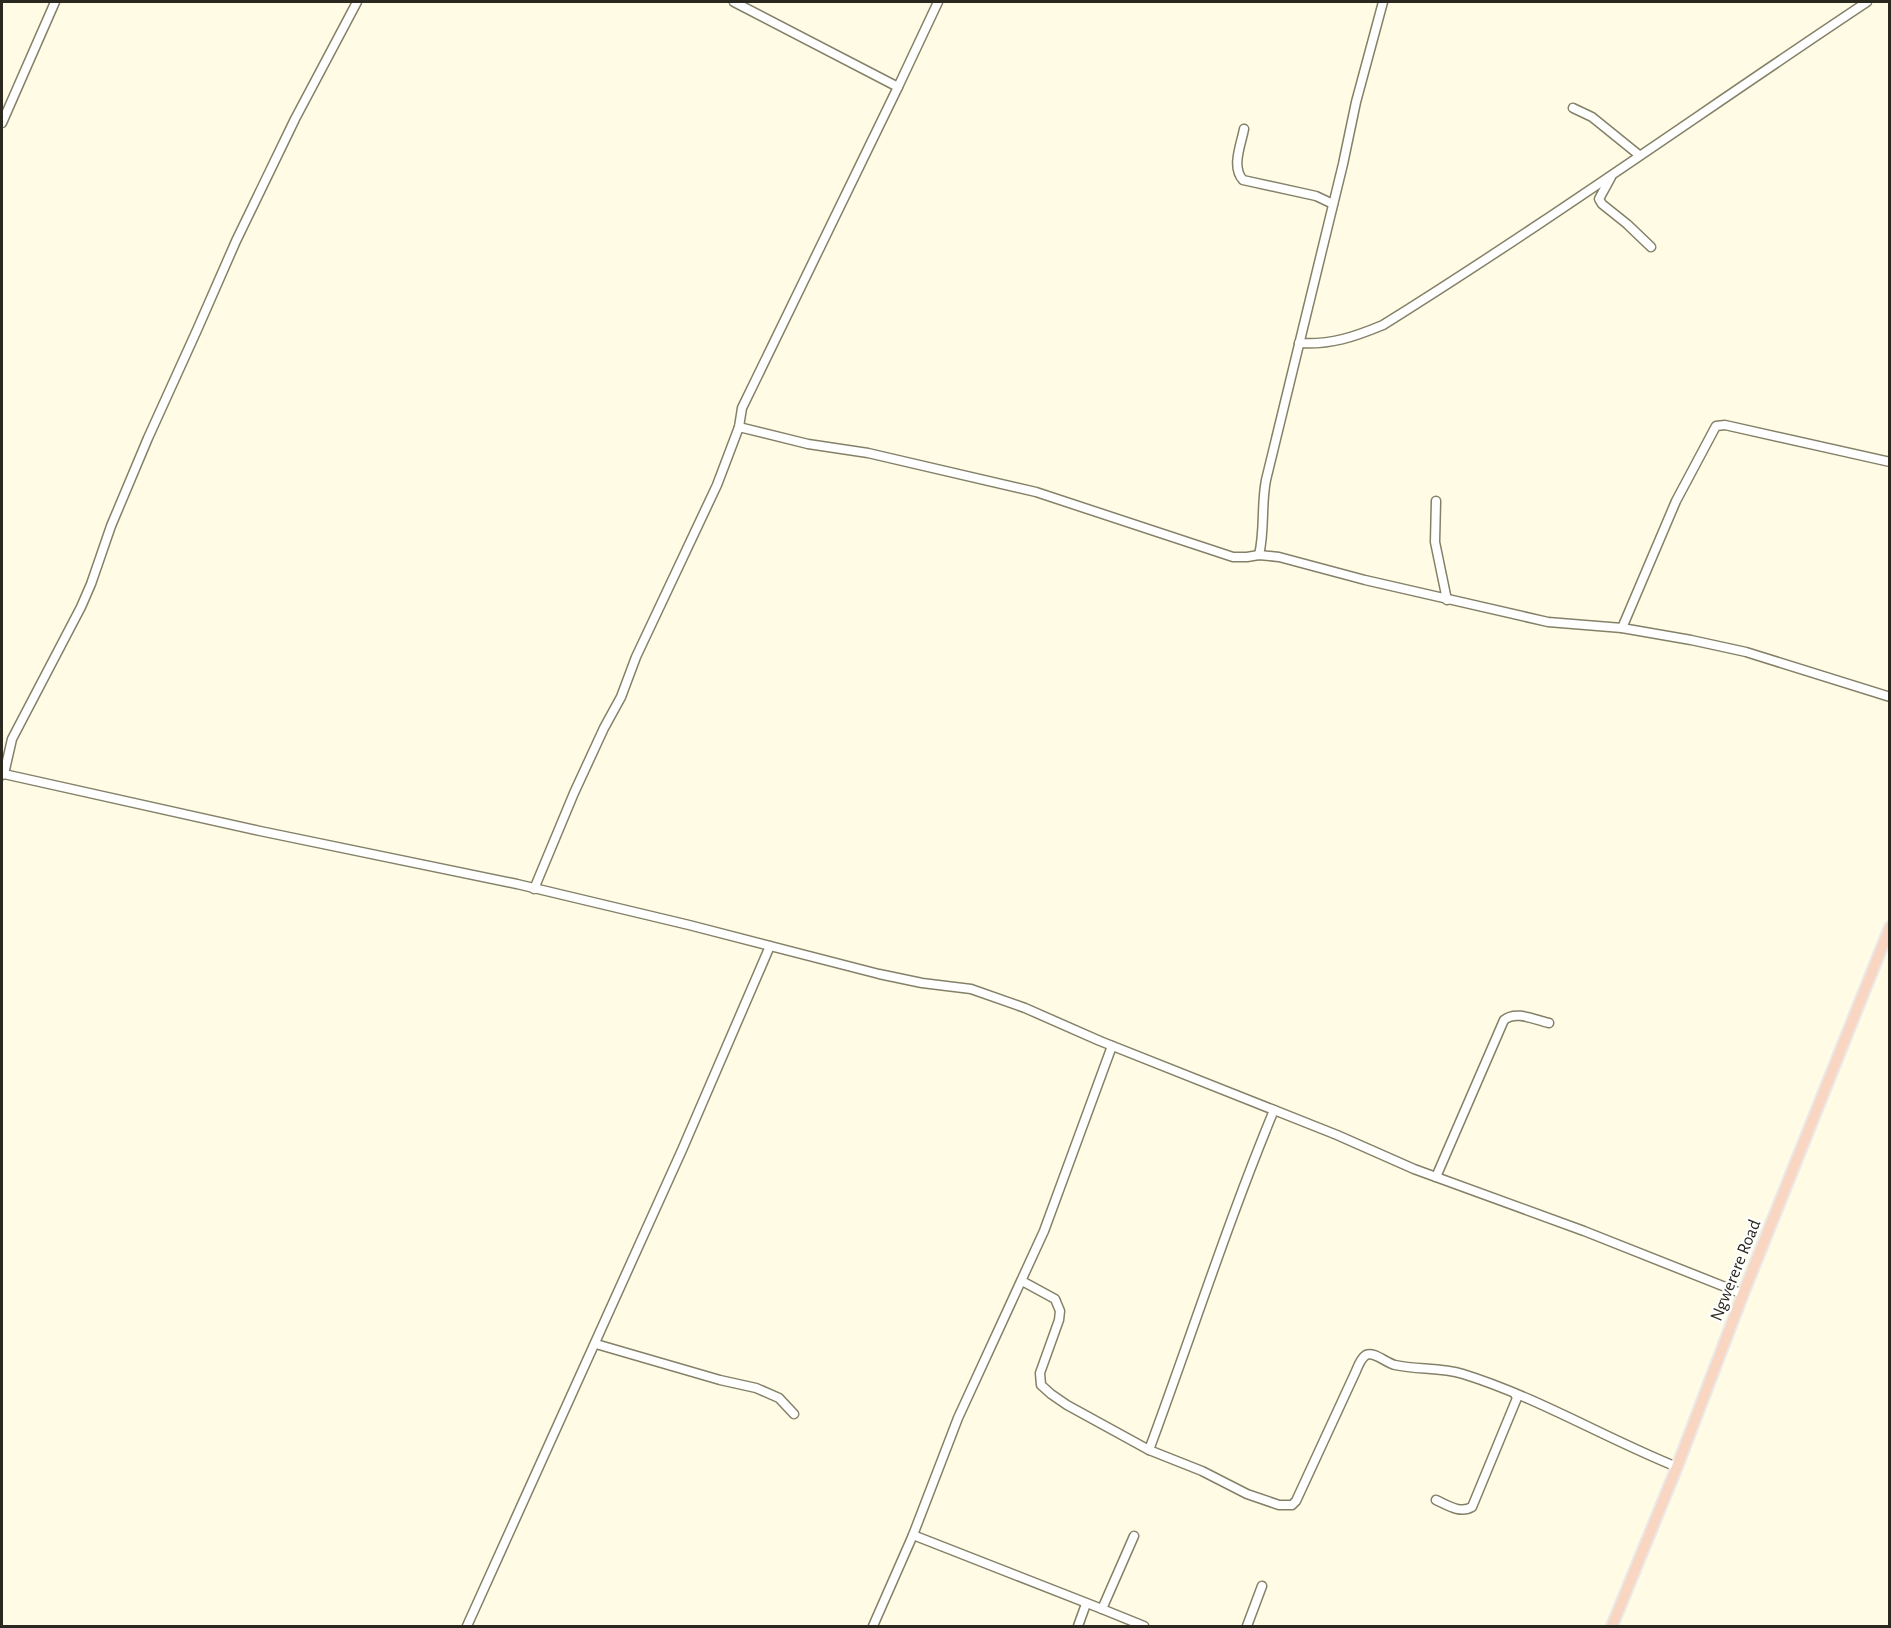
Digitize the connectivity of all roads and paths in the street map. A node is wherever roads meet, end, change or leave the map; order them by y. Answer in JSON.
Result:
{"nodes":[{"id":1,"x":55,"y":2,"type":"edge"},
{"id":2,"x":357,"y":2,"type":"edge"},
{"id":3,"x":734,"y":2,"type":"edge"},
{"id":4,"x":938,"y":2,"type":"edge"},
{"id":5,"x":1383,"y":2,"type":"edge"},
{"id":6,"x":1867,"y":2,"type":"edge"},
{"id":7,"x":898,"y":87,"type":"junction"},
{"id":8,"x":1573,"y":108,"type":"dead end"},
{"id":9,"x":2,"y":123,"type":"edge"},
{"id":10,"x":1244,"y":129,"type":"dead end"},
{"id":11,"x":1639,"y":154,"type":"junction"},
{"id":12,"x":1617,"y":170,"type":"junction"},
{"id":13,"x":1333,"y":204,"type":"junction"},
{"id":14,"x":1651,"y":247,"type":"dead end"},
{"id":15,"x":1299,"y":343,"type":"junction"},
{"id":16,"x":739,"y":427,"type":"junction"},
{"id":17,"x":1890,"y":462,"type":"edge"},
{"id":18,"x":1436,"y":501,"type":"dead end"},
{"id":19,"x":1259,"y":555,"type":"junction"},
{"id":20,"x":1448,"y":600,"type":"junction"},
{"id":21,"x":1622,"y":628,"type":"junction"},
{"id":22,"x":1890,"y":697,"type":"edge"},
{"id":23,"x":3,"y":774,"type":"edge"},
{"id":24,"x":534,"y":889,"type":"junction"},
{"id":25,"x":1890,"y":927,"type":"edge"},
{"id":26,"x":770,"y":946,"type":"junction"},
{"id":27,"x":1549,"y":1023,"type":"dead end"},
{"id":28,"x":1112,"y":1046,"type":"junction"},
{"id":29,"x":1274,"y":1110,"type":"junction"},
{"id":30,"x":1436,"y":1177,"type":"junction"},
{"id":31,"x":1022,"y":1281,"type":"junction"},
{"id":32,"x":1743,"y":1294,"type":"junction"},
{"id":33,"x":596,"y":1344,"type":"junction"},
{"id":34,"x":1515,"y":1394,"type":"junction"},
{"id":35,"x":794,"y":1414,"type":"dead end"},
{"id":36,"x":1149,"y":1450,"type":"junction"},
{"id":37,"x":1677,"y":1467,"type":"junction"},
{"id":38,"x":1436,"y":1500,"type":"dead end"},
{"id":39,"x":913,"y":1535,"type":"junction"},
{"id":40,"x":1134,"y":1536,"type":"dead end"},
{"id":41,"x":1262,"y":1586,"type":"dead end"},
{"id":42,"x":1086,"y":1604,"type":"junction"},
{"id":43,"x":1102,"y":1609,"type":"junction"},
{"id":44,"x":467,"y":1626,"type":"edge"},
{"id":45,"x":873,"y":1626,"type":"edge"},
{"id":46,"x":1078,"y":1626,"type":"edge"},
{"id":47,"x":1144,"y":1626,"type":"edge"},
{"id":48,"x":1246,"y":1626,"type":"edge"},
{"id":49,"x":1612,"y":1626,"type":"edge"}],
"edges":[{"from":1,"to":9,"type":"street"},
{"from":2,"to":23,"type":"street"},
{"from":3,"to":7,"type":"street"},
{"from":4,"to":7,"type":"street"},
{"from":5,"to":13,"type":"street"},
{"from":6,"to":11,"type":"street"},
{"from":7,"to":16,"type":"street"},
{"from":8,"to":11,"type":"street"},
{"from":10,"to":13,"type":"street"},
{"from":11,"to":12,"type":"street"},
{"from":12,"to":14,"type":"street"},
{"from":12,"to":15,"type":"street"},
{"from":13,"to":15,"type":"street"},
{"from":15,"to":19,"type":"street"},
{"from":16,"to":19,"type":"street"},
{"from":16,"to":24,"type":"street"},
{"from":17,"to":21,"type":"street"},
{"from":18,"to":20,"type":"street"},
{"from":19,"to":20,"type":"street"},
{"from":20,"to":21,"type":"street"},
{"from":21,"to":22,"type":"street"},
{"from":23,"to":24,"type":"street"},
{"from":24,"to":26,"type":"street"},
{"from":25,"to":32,"type":"main road","name":"Ngwerere Road"},
{"from":26,"to":28,"type":"street"},
{"from":26,"to":33,"type":"street"},
{"from":27,"to":30,"type":"street"},
{"from":28,"to":29,"type":"street"},
{"from":28,"to":31,"type":"street"},
{"from":29,"to":30,"type":"street"},
{"from":29,"to":36,"type":"street"},
{"from":30,"to":32,"type":"street"},
{"from":31,"to":36,"type":"street"},
{"from":31,"to":39,"type":"street"},
{"from":32,"to":37,"type":"main road","name":"Ngwerere Road"},
{"from":33,"to":35,"type":"street"},
{"from":33,"to":44,"type":"street"},
{"from":34,"to":36,"type":"street"},
{"from":34,"to":37,"type":"street"},
{"from":34,"to":38,"type":"street"},
{"from":37,"to":49,"type":"main road","name":"Ngwerere Road"},
{"from":39,"to":42,"type":"street"},
{"from":39,"to":45,"type":"street"},
{"from":40,"to":43,"type":"street"},
{"from":41,"to":48,"type":"street"},
{"from":42,"to":43,"type":"street"},
{"from":42,"to":46,"type":"street"},
{"from":43,"to":47,"type":"street"}]}
